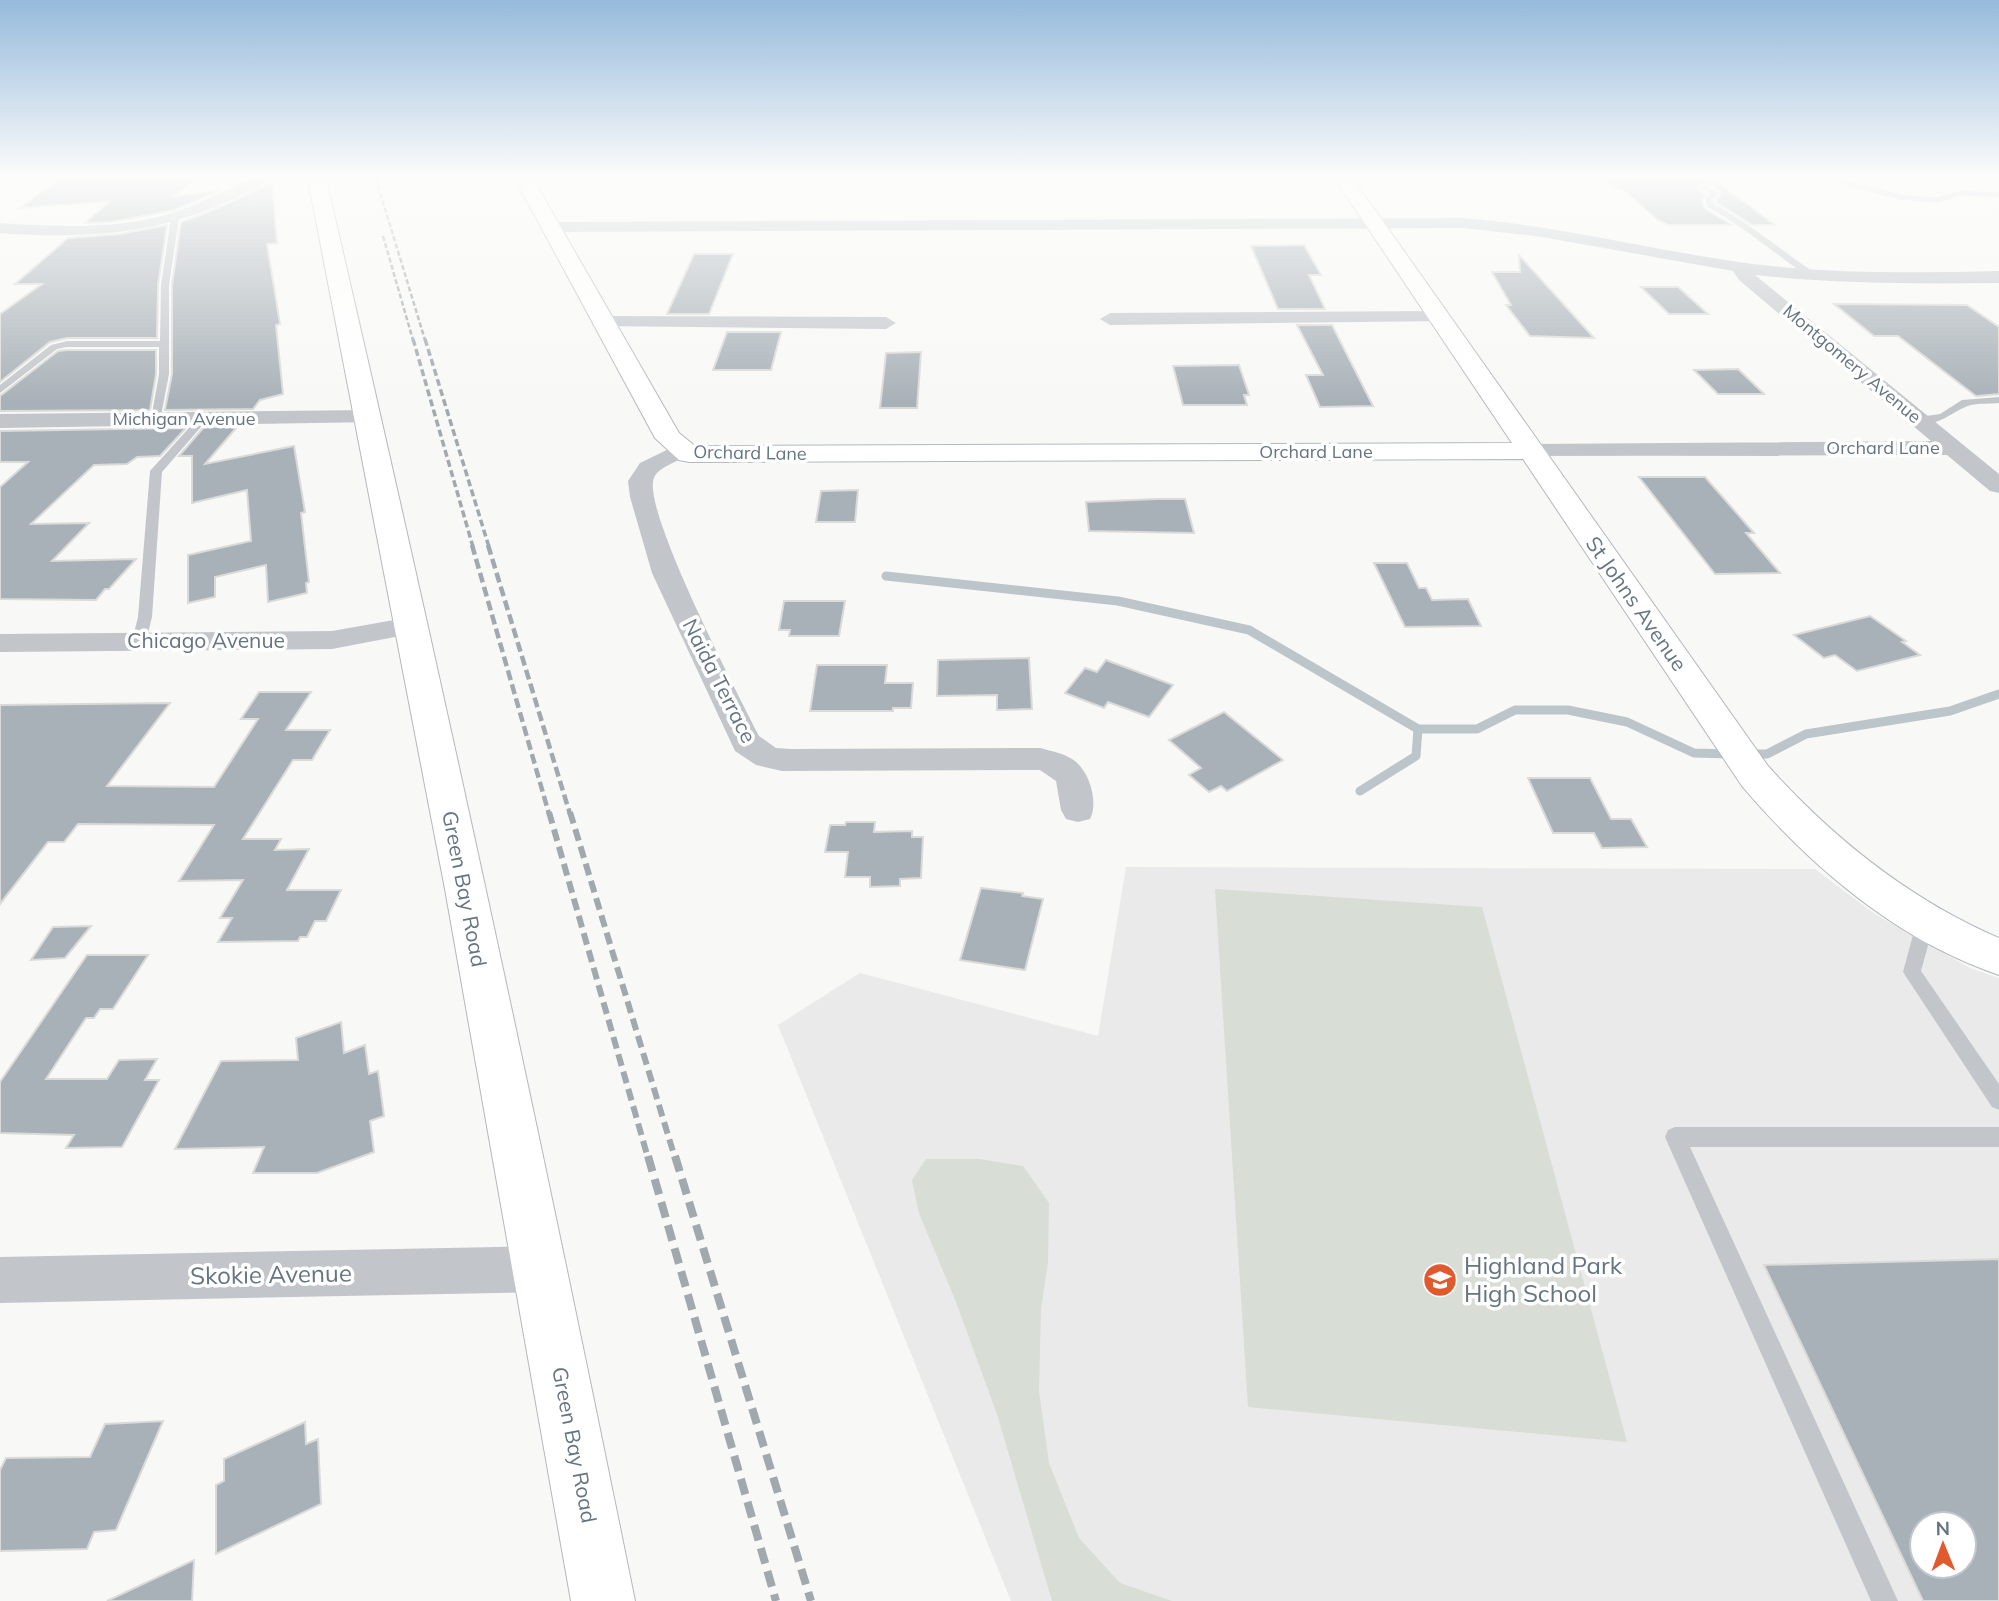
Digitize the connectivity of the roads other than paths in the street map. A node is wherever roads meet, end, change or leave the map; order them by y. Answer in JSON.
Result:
{"nodes":[{"id":1,"x":169,"y":254,"type":"edge"},
{"id":2,"x":333,"y":254,"type":"edge"},
{"id":3,"x":564,"y":254,"type":"edge"},
{"id":4,"x":1395,"y":254,"type":"edge"},
{"id":5,"x":1668,"y":254,"type":"edge"},
{"id":6,"x":1780,"y":254,"type":"edge"},
{"id":7,"x":1740,"y":267,"type":"junction"},
{"id":8,"x":1815,"y":276,"type":"junction"},
{"id":9,"x":1999,"y":277,"type":"edge"},
{"id":10,"x":1438,"y":317,"type":"junction"},
{"id":11,"x":1110,"y":319,"type":"dead end"},
{"id":12,"x":606,"y":322,"type":"junction"},
{"id":13,"x":886,"y":323,"type":"dead end"},
{"id":14,"x":163,"y":344,"type":"junction"},
{"id":15,"x":0,"y":390,"type":"edge"},
{"id":16,"x":1999,"y":400,"type":"edge"},
{"id":17,"x":368,"y":417,"type":"junction"},
{"id":18,"x":156,"y":419,"type":"junction"},
{"id":19,"x":202,"y":420,"type":"junction"},
{"id":20,"x":0,"y":421,"type":"edge"},
{"id":21,"x":1919,"y":421,"type":"junction"},
{"id":22,"x":1953,"y":448,"type":"junction"},
{"id":23,"x":681,"y":450,"type":"junction"},
{"id":24,"x":1530,"y":451,"type":"junction"},
{"id":25,"x":1999,"y":486,"type":"edge"},
{"id":26,"x":411,"y":626,"type":"junction"},
{"id":27,"x":139,"y":641,"type":"junction"},
{"id":28,"x":0,"y":643,"type":"edge"},
{"id":29,"x":1078,"y":810,"type":"dead end"},
{"id":30,"x":1926,"y":920,"type":"junction"},
{"id":31,"x":1999,"y":957,"type":"edge"},
{"id":32,"x":1999,"y":1101,"type":"edge"},
{"id":33,"x":1999,"y":1137,"type":"edge"},
{"id":34,"x":542,"y":1269,"type":"junction"},
{"id":35,"x":0,"y":1280,"type":"edge"},
{"id":36,"x":603,"y":1601,"type":"edge"},
{"id":37,"x":1885,"y":1601,"type":"edge"}],
"edges":[{"from":1,"to":14,"type":"lane"},
{"from":2,"to":17,"type":"street","name":"Green Bay Road"},
{"from":3,"to":12,"type":"street"},
{"from":4,"to":10,"type":"street","name":"St Johns Avenue"},
{"from":5,"to":7,"type":"street"},
{"from":6,"to":8,"type":"lane"},
{"from":7,"to":8,"type":"street"},
{"from":7,"to":21,"type":"street","name":"Montgomery Avenue"},
{"from":8,"to":9,"type":"street"},
{"from":10,"to":11,"type":"street"},
{"from":10,"to":24,"type":"street","name":"St Johns Avenue"},
{"from":12,"to":13,"type":"street"},
{"from":12,"to":23,"type":"street"},
{"from":14,"to":15,"type":"lane"},
{"from":14,"to":18,"type":"lane"},
{"from":16,"to":21,"type":"lane"},
{"from":17,"to":19,"type":"street","name":"Michigan Avenue"},
{"from":17,"to":26,"type":"street","name":"Green Bay Road"},
{"from":18,"to":19,"type":"street","name":"Michigan Avenue"},
{"from":18,"to":20,"type":"street","name":"Michigan Avenue"},
{"from":19,"to":27,"type":"lane"},
{"from":21,"to":22,"type":"street","name":"Montgomery Avenue"},
{"from":22,"to":24,"type":"street","name":"Orchard Lane"},
{"from":22,"to":25,"type":"street","name":"Montgomery Avenue"},
{"from":23,"to":24,"type":"street","name":"Orchard Lane"},
{"from":23,"to":29,"type":"street","name":"Naida Terrace"},
{"from":24,"to":30,"type":"street","name":"St Johns Avenue"},
{"from":26,"to":27,"type":"street","name":"Chicago Avenue"},
{"from":26,"to":34,"type":"street","name":"Green Bay Road"},
{"from":27,"to":28,"type":"street","name":"Chicago Avenue"},
{"from":30,"to":31,"type":"street","name":"St Johns Avenue"},
{"from":30,"to":32,"type":"lane"},
{"from":33,"to":37,"type":"lane"},
{"from":34,"to":35,"type":"street","name":"Skokie Avenue"},
{"from":34,"to":36,"type":"street","name":"Green Bay Road"}]}
